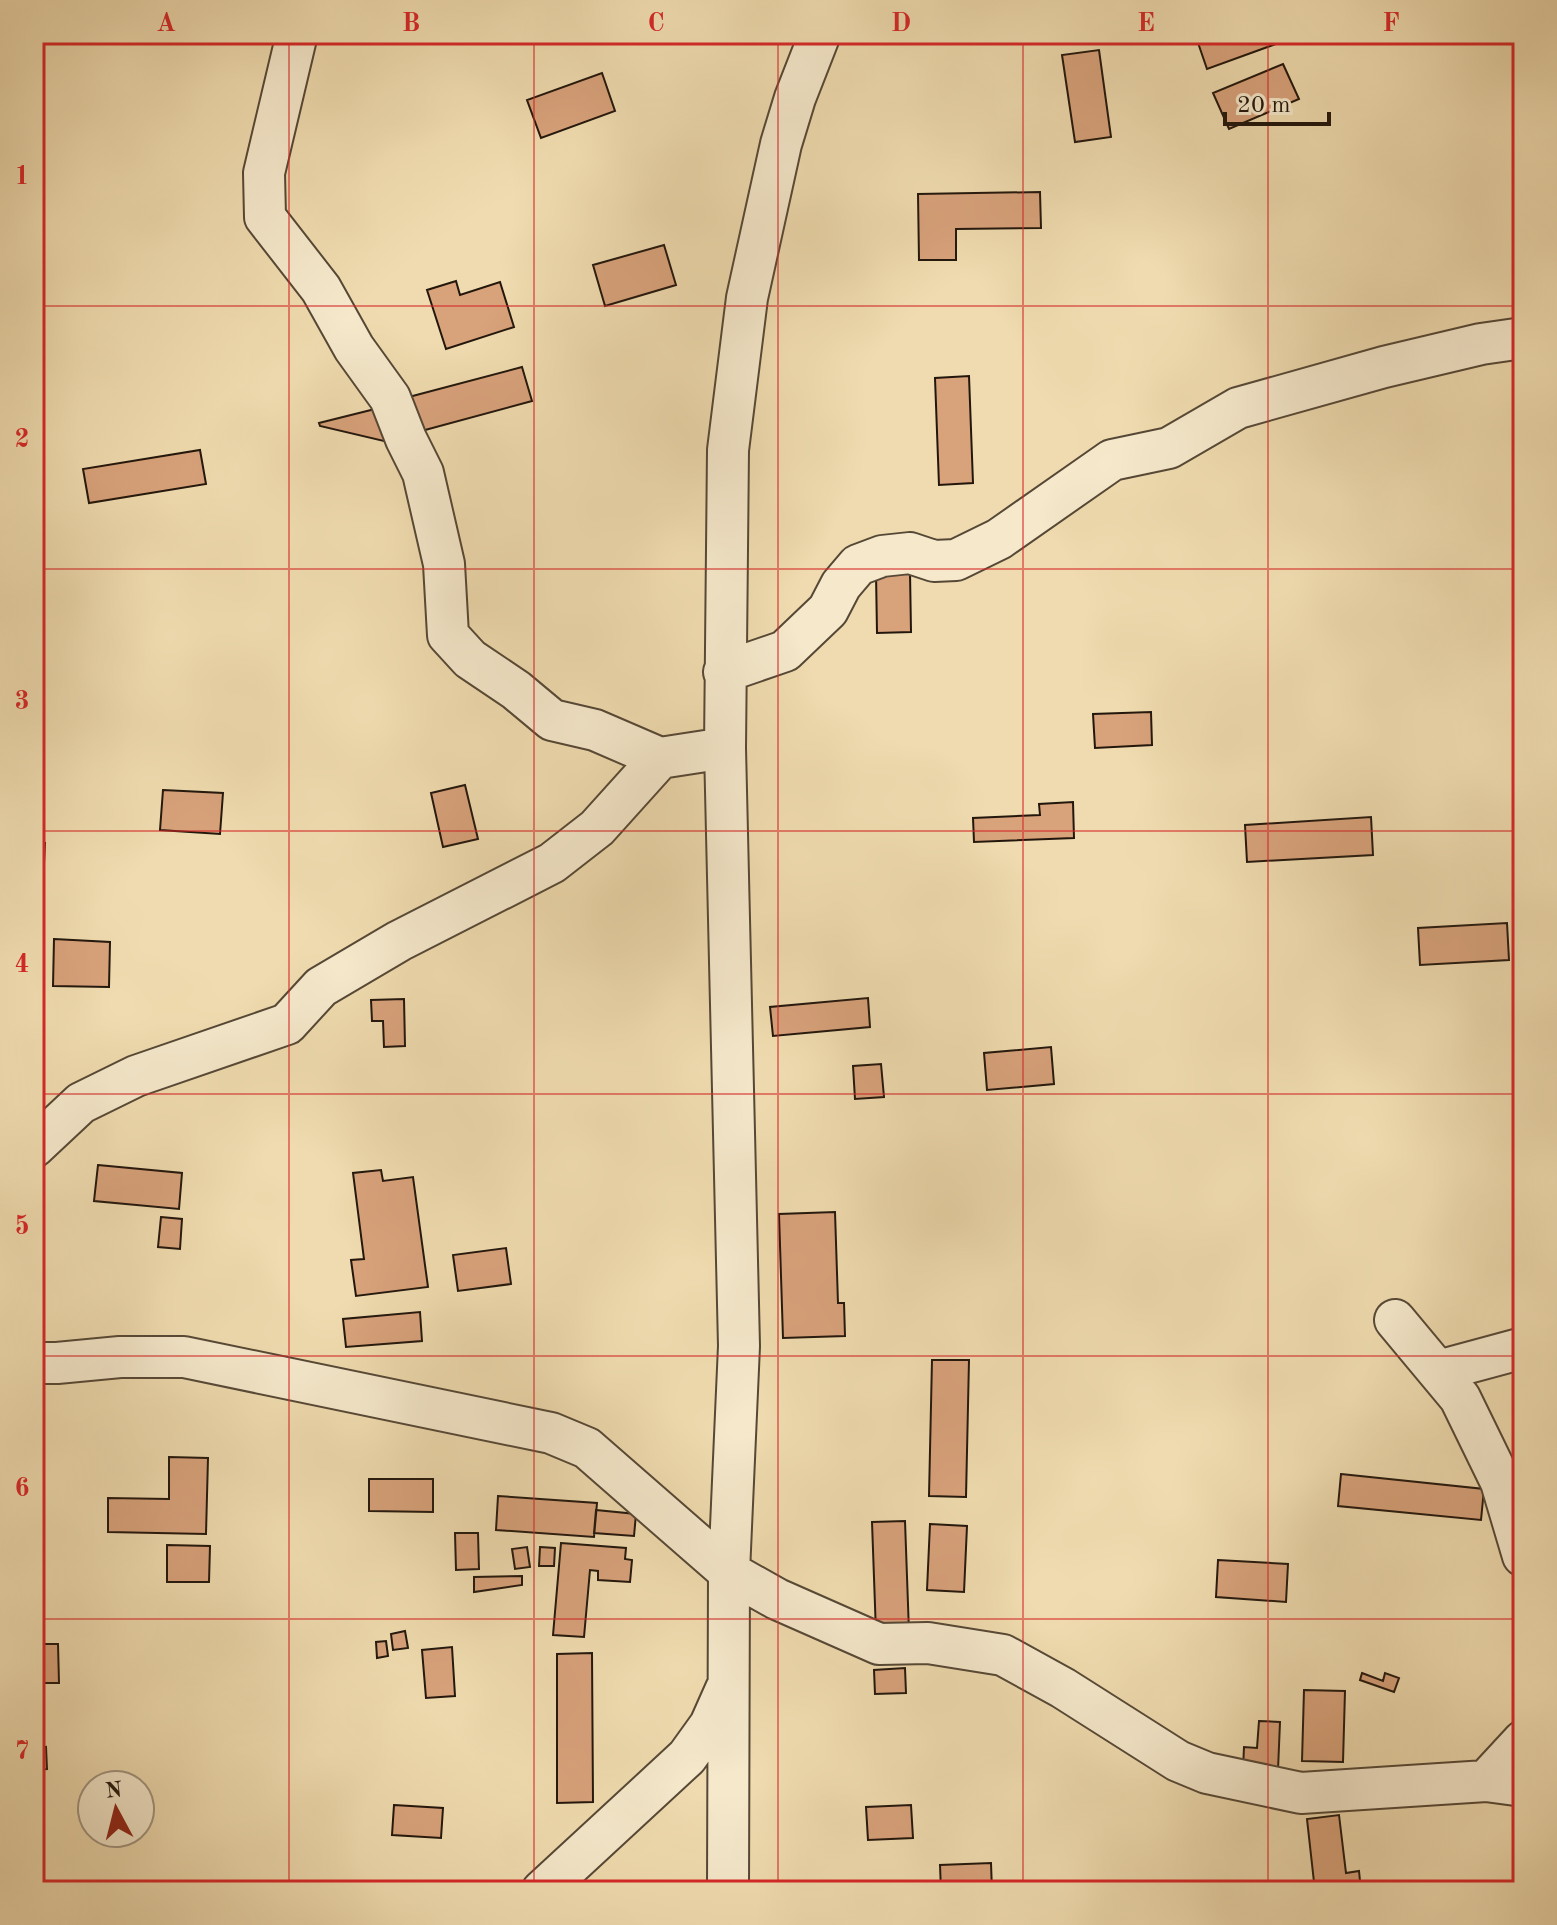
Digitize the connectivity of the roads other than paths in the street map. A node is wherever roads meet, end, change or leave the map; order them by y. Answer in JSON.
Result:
{"nodes":[{"id":1,"x":297,"y":34,"type":"edge"},
{"id":2,"x":820,"y":34,"type":"edge"},
{"id":3,"x":1523,"y":338,"type":"edge"},
{"id":4,"x":724,"y":672,"type":"junction"},
{"id":5,"x":725,"y":748,"type":"junction"},
{"id":6,"x":660,"y":758,"type":"junction"},
{"id":7,"x":34,"y":1147,"type":"edge"},
{"id":8,"x":1395,"y":1320,"type":"dead end"},
{"id":9,"x":1523,"y":1348,"type":"edge"},
{"id":10,"x":34,"y":1363,"type":"edge"},
{"id":11,"x":1438,"y":1371,"type":"junction"},
{"id":12,"x":1523,"y":1556,"type":"edge"},
{"id":13,"x":729,"y":1572,"type":"junction"},
{"id":14,"x":730,"y":1681,"type":"junction"},
{"id":15,"x":1523,"y":1741,"type":"edge"},
{"id":16,"x":1504,"y":1783,"type":"edge"},
{"id":17,"x":542,"y":1891,"type":"edge"},
{"id":18,"x":728,"y":1891,"type":"edge"}],
"edges":[{"from":1,"to":6,"type":"street"},
{"from":2,"to":4,"type":"street"},
{"from":3,"to":4,"type":"street"},
{"from":4,"to":5,"type":"street"},
{"from":5,"to":6,"type":"street"},
{"from":5,"to":13,"type":"street"},
{"from":6,"to":7,"type":"street"},
{"from":8,"to":11,"type":"street"},
{"from":9,"to":11,"type":"street"},
{"from":10,"to":13,"type":"street"},
{"from":11,"to":12,"type":"street"},
{"from":13,"to":14,"type":"street"},
{"from":13,"to":16,"type":"street"},
{"from":14,"to":17,"type":"street"},
{"from":14,"to":18,"type":"street"},
{"from":15,"to":16,"type":"street"}]}
